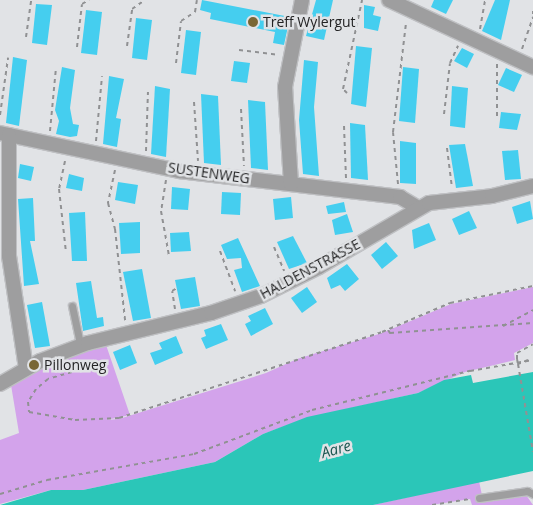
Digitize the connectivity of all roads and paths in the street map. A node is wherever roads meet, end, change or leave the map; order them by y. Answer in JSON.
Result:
{"nodes":[{"id":1,"x":30,"y":0,"type":"edge"},
{"id":2,"x":89,"y":0,"type":"edge"},
{"id":3,"x":145,"y":0,"type":"edge"},
{"id":4,"x":198,"y":0,"type":"edge"},
{"id":5,"x":301,"y":0,"type":"edge"},
{"id":6,"x":362,"y":0,"type":"edge"},
{"id":7,"x":389,"y":0,"type":"edge"},
{"id":8,"x":485,"y":0,"type":"edge"},
{"id":9,"x":409,"y":9,"type":"junction"},
{"id":10,"x":533,"y":14,"type":"edge"},
{"id":11,"x":464,"y":35,"type":"junction"},
{"id":12,"x":26,"y":37,"type":"dead end"},
{"id":13,"x":478,"y":41,"type":"junction"},
{"id":14,"x":127,"y":46,"type":"dead end"},
{"id":15,"x":77,"y":47,"type":"dead end"},
{"id":16,"x":239,"y":50,"type":"dead end"},
{"id":17,"x":500,"y":52,"type":"junction"},
{"id":18,"x":290,"y":57,"type":"junction"},
{"id":19,"x":8,"y":58,"type":"dead end"},
{"id":20,"x":518,"y":60,"type":"junction"},
{"id":21,"x":176,"y":63,"type":"dead end"},
{"id":22,"x":533,"y":67,"type":"edge"},
{"id":23,"x":56,"y":68,"type":"dead end"},
{"id":24,"x":102,"y":76,"type":"dead end"},
{"id":25,"x":148,"y":92,"type":"dead end"},
{"id":26,"x":348,"y":93,"type":"dead end"},
{"id":27,"x":194,"y":102,"type":"dead end"},
{"id":28,"x":241,"y":108,"type":"dead end"},
{"id":29,"x":444,"y":114,"type":"dead end"},
{"id":30,"x":0,"y":115,"type":"edge"},
{"id":31,"x":498,"y":118,"type":"dead end"},
{"id":32,"x":344,"y":126,"type":"dead end"},
{"id":33,"x":4,"y":134,"type":"edge"},
{"id":34,"x":49,"y":144,"type":"junction"},
{"id":35,"x":68,"y":148,"type":"junction"},
{"id":36,"x":447,"y":148,"type":"dead end"},
{"id":37,"x":95,"y":153,"type":"junction"},
{"id":38,"x":117,"y":158,"type":"junction"},
{"id":39,"x":146,"y":164,"type":"junction"},
{"id":40,"x":168,"y":168,"type":"junction"},
{"id":41,"x":198,"y":173,"type":"junction"},
{"id":42,"x":245,"y":179,"type":"junction"},
{"id":43,"x":291,"y":184,"type":"junction"},
{"id":44,"x":405,"y":186,"type":"dead end"},
{"id":45,"x":533,"y":186,"type":"edge"},
{"id":46,"x":344,"y":190,"type":"junction"},
{"id":47,"x":470,"y":198,"type":"junction"},
{"id":48,"x":418,"y":208,"type":"junction"},
{"id":49,"x":274,"y":247,"type":"dead end"},
{"id":50,"x":220,"y":251,"type":"dead end"},
{"id":51,"x":66,"y":252,"type":"dead end"},
{"id":52,"x":168,"y":256,"type":"dead end"},
{"id":53,"x":5,"y":273,"type":"edge"},
{"id":54,"x":289,"y":282,"type":"junction"},
{"id":55,"x":533,"y":286,"type":"edge"},
{"id":56,"x":177,"y":288,"type":"dead end"},
{"id":57,"x":234,"y":288,"type":"dead end"},
{"id":58,"x":172,"y":294,"type":"dead end"},
{"id":59,"x":72,"y":306,"type":"dead end"},
{"id":60,"x":533,"y":310,"type":"edge"},
{"id":61,"x":533,"y":323,"type":"edge"},
{"id":62,"x":502,"y":326,"type":"junction"},
{"id":63,"x":388,"y":330,"type":"junction"},
{"id":64,"x":128,"y":333,"type":"junction"},
{"id":65,"x":533,"y":344,"type":"edge"},
{"id":66,"x":80,"y":345,"type":"junction"},
{"id":67,"x":528,"y":360,"type":"junction"},
{"id":68,"x":533,"y":360,"type":"edge"},
{"id":69,"x":90,"y":362,"type":"dead end"},
{"id":70,"x":519,"y":363,"type":"junction"},
{"id":71,"x":62,"y":365,"type":"dead end"},
{"id":72,"x":74,"y":366,"type":"junction"},
{"id":73,"x":26,"y":369,"type":"junction"},
{"id":74,"x":0,"y":384,"type":"edge"},
{"id":75,"x":533,"y":452,"type":"edge"},
{"id":76,"x":0,"y":494,"type":"edge"},
{"id":77,"x":533,"y":494,"type":"edge"},
{"id":78,"x":479,"y":498,"type":"joint"},
{"id":79,"x":432,"y":505,"type":"edge"}],
"edges":[{"from":1,"to":12,"type":"path"},
{"from":2,"to":15,"type":"path"},
{"from":3,"to":14,"type":"path"},
{"from":4,"to":21,"type":"path"},
{"from":5,"to":18,"type":"street"},
{"from":6,"to":26,"type":"path"},
{"from":7,"to":9,"type":"street"},
{"from":8,"to":13,"type":"path"},
{"from":9,"to":11,"type":"street"},
{"from":9,"to":44,"type":"path"},
{"from":10,"to":20,"type":"path"},
{"from":11,"to":13,"type":"street"},
{"from":11,"to":29,"type":"path"},
{"from":13,"to":17,"type":"street"},
{"from":16,"to":18,"type":"path"},
{"from":17,"to":20,"type":"street"},
{"from":17,"to":31,"type":"path"},
{"from":18,"to":43,"type":"street"},
{"from":19,"to":30,"type":"path"},
{"from":20,"to":22,"type":"street"},
{"from":23,"to":34,"type":"path"},
{"from":24,"to":37,"type":"path"},
{"from":25,"to":39,"type":"path"},
{"from":27,"to":41,"type":"path"},
{"from":28,"to":42,"type":"path"},
{"from":32,"to":46,"type":"path"},
{"from":33,"to":34,"type":"street","name":"SUSTENWEG"},
{"from":33,"to":53,"type":"street"},
{"from":34,"to":35,"type":"street","name":"SUSTENWEG"},
{"from":35,"to":37,"type":"street","name":"SUSTENWEG"},
{"from":35,"to":51,"type":"path"},
{"from":36,"to":47,"type":"path"},
{"from":37,"to":38,"type":"street","name":"SUSTENWEG"},
{"from":38,"to":39,"type":"street","name":"SUSTENWEG"},
{"from":38,"to":64,"type":"path"},
{"from":39,"to":40,"type":"street","name":"SUSTENWEG"},
{"from":40,"to":41,"type":"street","name":"SUSTENWEG"},
{"from":40,"to":52,"type":"path"},
{"from":41,"to":42,"type":"street","name":"SUSTENWEG"},
{"from":42,"to":43,"type":"street","name":"SUSTENWEG"},
{"from":43,"to":46,"type":"street","name":"SUSTENWEG"},
{"from":45,"to":47,"type":"street","name":"HALDENSTRASSE"},
{"from":46,"to":48,"type":"street","name":"SUSTENWEG"},
{"from":47,"to":48,"type":"street","name":"HALDENSTRASSE"},
{"from":48,"to":54,"type":"street","name":"HALDENSTRASSE"},
{"from":49,"to":54,"type":"path"},
{"from":50,"to":57,"type":"path"},
{"from":53,"to":73,"type":"street"},
{"from":54,"to":64,"type":"street","name":"HALDENSTRASSE"},
{"from":55,"to":63,"type":"path"},
{"from":56,"to":58,"type":"path"},
{"from":59,"to":66,"type":"lane"},
{"from":60,"to":62,"type":"path"},
{"from":61,"to":62,"type":"path"},
{"from":62,"to":63,"type":"path"},
{"from":63,"to":72,"type":"path"},
{"from":64,"to":66,"type":"street","name":"HALDENSTRASSE"},
{"from":65,"to":70,"type":"path","bridge":true},
{"from":66,"to":73,"type":"street","name":"HALDENSTRASSE"},
{"from":67,"to":68,"type":"path"},
{"from":67,"to":70,"type":"path"},
{"from":67,"to":76,"type":"path"},
{"from":69,"to":72,"type":"path"},
{"from":70,"to":75,"type":"path"},
{"from":71,"to":72,"type":"path"},
{"from":73,"to":74,"type":"street","name":"HALDENSTRASSE"},
{"from":77,"to":78,"type":"lane"},
{"from":78,"to":79,"type":"path"}]}
